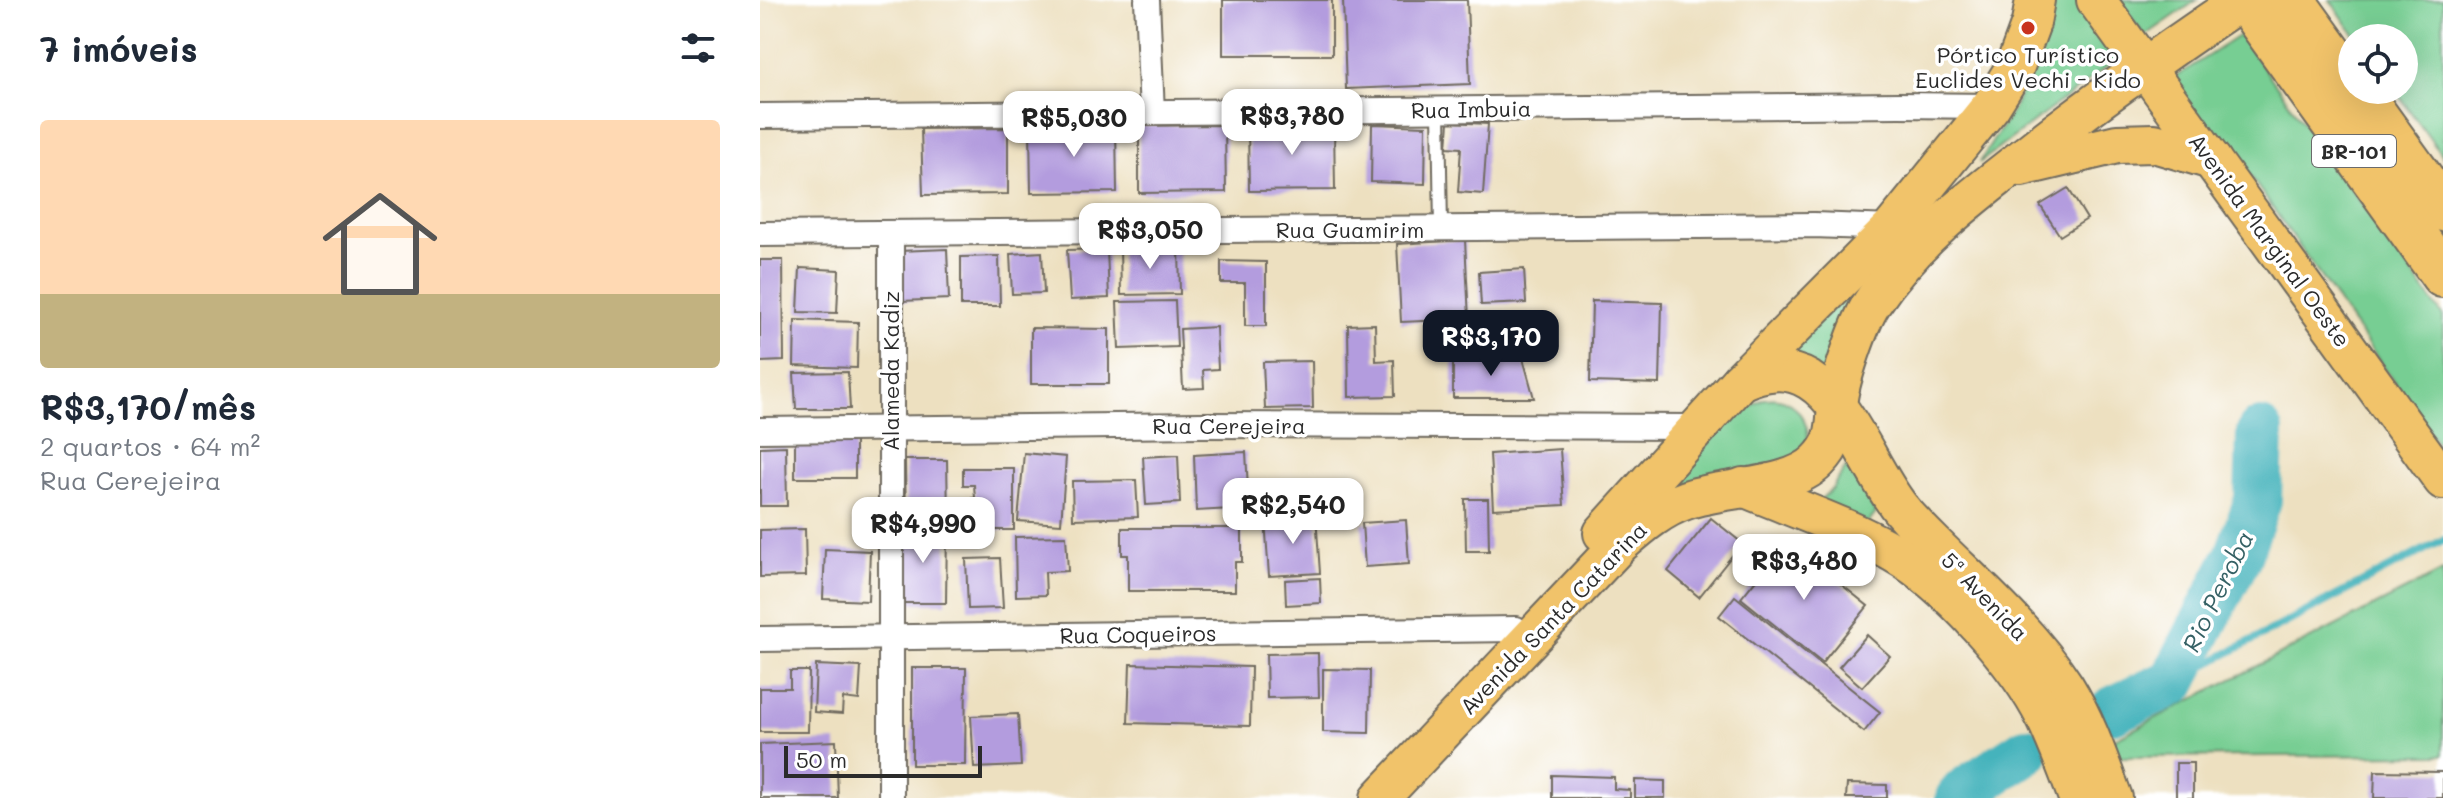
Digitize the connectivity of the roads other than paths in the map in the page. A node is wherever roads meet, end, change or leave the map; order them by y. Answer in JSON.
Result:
{"nodes":[{"id":1,"x":1147,"y":0,"type":"edge"},
{"id":2,"x":2035,"y":0,"type":"edge"},
{"id":3,"x":2096,"y":0,"type":"edge"},
{"id":4,"x":2268,"y":6,"type":"edge"},
{"id":5,"x":2144,"y":66,"type":"junction"},
{"id":6,"x":2338,"y":70,"type":"edge"},
{"id":7,"x":2367,"y":104,"type":"edge"},
{"id":8,"x":1991,"y":106,"type":"junction"},
{"id":9,"x":1439,"y":110,"type":"junction"},
{"id":10,"x":1152,"y":113,"type":"junction"},
{"id":11,"x":760,"y":116,"type":"edge"},
{"id":12,"x":2212,"y":160,"type":"junction"},
{"id":13,"x":2006,"y":171,"type":"junction"},
{"id":14,"x":2443,"y":209,"type":"edge"},
{"id":15,"x":1441,"y":228,"type":"junction"},
{"id":16,"x":1892,"y":228,"type":"junction"},
{"id":17,"x":891,"y":233,"type":"junction"},
{"id":18,"x":760,"y":234,"type":"edge"},
{"id":19,"x":2443,"y":275,"type":"edge"},
{"id":20,"x":1740,"y":381,"type":"junction"},
{"id":21,"x":1837,"y":406,"type":"junction"},
{"id":22,"x":1697,"y":427,"type":"junction"},
{"id":23,"x":890,"y":429,"type":"junction"},
{"id":24,"x":760,"y":430,"type":"edge"},
{"id":25,"x":2443,"y":480,"type":"edge"},
{"id":26,"x":1743,"y":487,"type":"junction"},
{"id":27,"x":1516,"y":629,"type":"junction"},
{"id":28,"x":889,"y":636,"type":"junction"},
{"id":29,"x":760,"y":639,"type":"edge"},
{"id":30,"x":891,"y":798,"type":"edge"},
{"id":31,"x":1355,"y":798,"type":"edge"},
{"id":32,"x":1380,"y":798,"type":"edge"},
{"id":33,"x":2078,"y":798,"type":"edge"},
{"id":34,"x":2113,"y":798,"type":"edge"}],
"edges":[{"from":1,"to":10,"type":"street"},
{"from":2,"to":8,"type":"main road","name":"Avenida Santa Catarina"},
{"from":3,"to":5,"type":"main road","name":"Avenida Marginal Oeste"},
{"from":4,"to":5,"type":"main road","name":"Avenida Santa Catarina"},
{"from":4,"to":6,"type":"highway"},
{"from":4,"to":19,"type":"highway","number":"BR-101"},
{"from":5,"to":12,"type":"main road","name":"Avenida Marginal Oeste"},
{"from":5,"to":13,"type":"main road","name":"Avenida Santa Catarina"},
{"from":7,"to":14,"type":"highway","number":"BR-101"},
{"from":8,"to":9,"type":"street","name":"Rua Imbuia"},
{"from":8,"to":16,"type":"main road","name":"Avenida Santa Catarina"},
{"from":9,"to":10,"type":"street","name":"Rua Imbuia"},
{"from":9,"to":15,"type":"lane"},
{"from":10,"to":11,"type":"street","name":"Rua Imbuia"},
{"from":12,"to":13,"type":"main road"},
{"from":12,"to":25,"type":"main road","name":"Avenida Marginal Oeste"},
{"from":13,"to":21,"type":"main road","name":"Avenida Santa Catarina"},
{"from":15,"to":16,"type":"street","name":"Rua Guamirim"},
{"from":15,"to":17,"type":"street","name":"Rua Guamirim"},
{"from":16,"to":20,"type":"main road","name":"Avenida Santa Catarina"},
{"from":17,"to":18,"type":"street","name":"Rua Guamirim"},
{"from":17,"to":23,"type":"street","name":"Alameda Kadiz"},
{"from":20,"to":21,"type":"main road"},
{"from":20,"to":22,"type":"main road","name":"Avenida Santa Catarina"},
{"from":21,"to":26,"type":"main road","name":"Avenida Santa Catarina"},
{"from":21,"to":34,"type":"main road","name":"5ª Avenida"},
{"from":22,"to":23,"type":"street","name":"Rua Cerejeira"},
{"from":22,"to":27,"type":"main road","name":"Avenida Santa Catarina"},
{"from":23,"to":24,"type":"street","name":"Rua Cerejeira"},
{"from":23,"to":28,"type":"street","name":"Alameda Kadiz"},
{"from":26,"to":32,"type":"main road","name":"Avenida Santa Catarina"},
{"from":26,"to":33,"type":"main road","name":"5ª Avenida"},
{"from":27,"to":28,"type":"street","name":"Rua Coqueiros"},
{"from":27,"to":31,"type":"main road","name":"Avenida Santa Catarina"},
{"from":28,"to":29,"type":"street","name":"Rua Coqueiros"},
{"from":28,"to":30,"type":"street","name":"Alameda Kadiz"}]}
